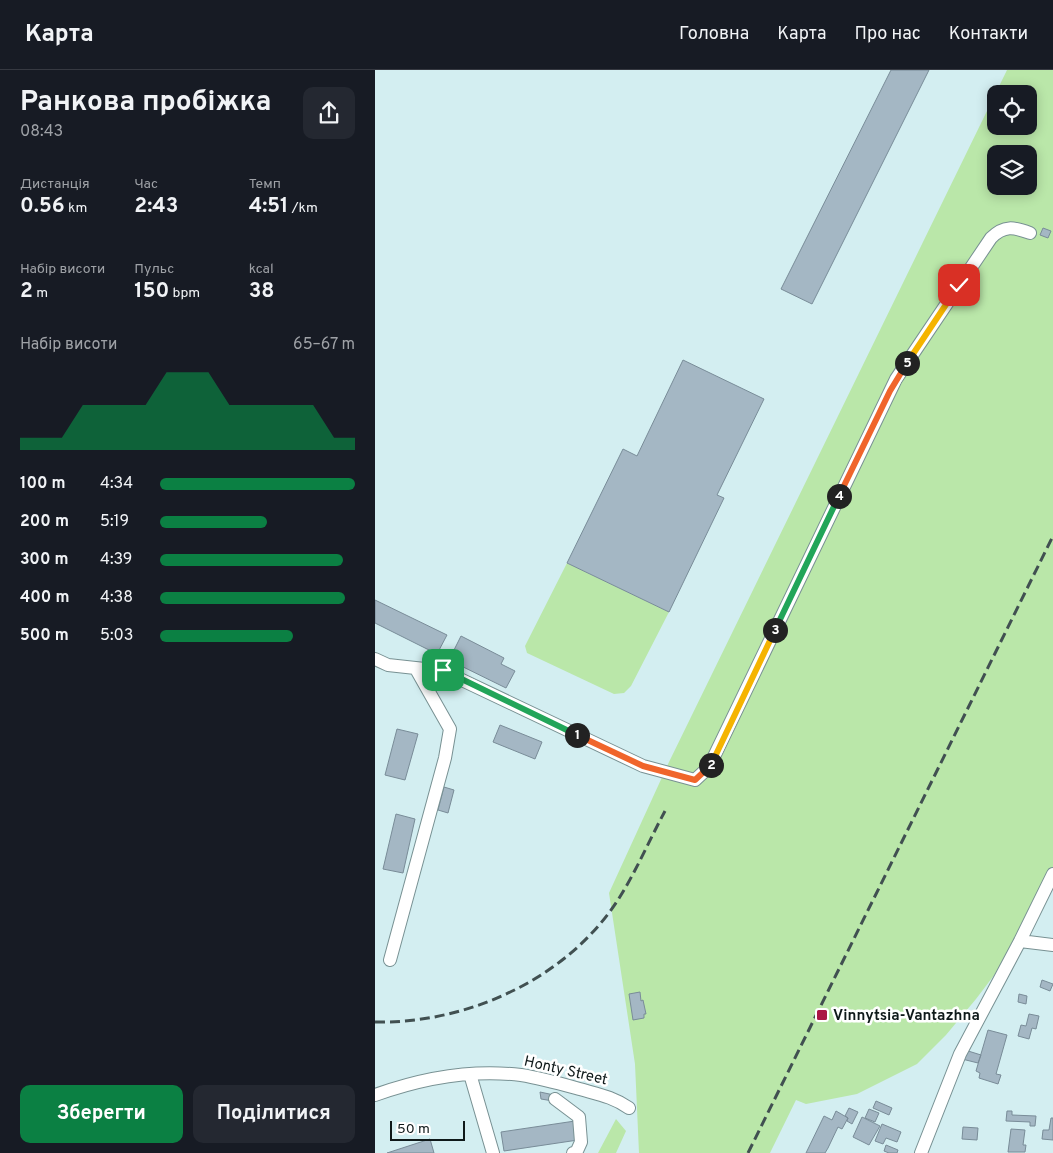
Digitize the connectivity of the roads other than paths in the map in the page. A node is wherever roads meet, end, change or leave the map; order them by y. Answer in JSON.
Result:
{"nodes":[{"id":1,"x":1030,"y":233,"type":"dead end"},
{"id":2,"x":375,"y":658,"type":"edge"},
{"id":3,"x":417,"y":669,"type":"junction"},
{"id":4,"x":1053,"y":874,"type":"edge"},
{"id":5,"x":1021,"y":941,"type":"junction"},
{"id":6,"x":1053,"y":945,"type":"edge"},
{"id":7,"x":390,"y":960,"type":"dead end"},
{"id":8,"x":470,"y":1074,"type":"junction"},
{"id":9,"x":375,"y":1095,"type":"edge"},
{"id":10,"x":555,"y":1099,"type":"dead end"},
{"id":11,"x":629,"y":1108,"type":"dead end"},
{"id":12,"x":493,"y":1153,"type":"edge"},
{"id":13,"x":573,"y":1153,"type":"edge"},
{"id":14,"x":921,"y":1153,"type":"edge"}],
"edges":[{"from":1,"to":3,"type":"street"},
{"from":2,"to":3,"type":"street"},
{"from":3,"to":7,"type":"street"},
{"from":4,"to":5,"type":"street"},
{"from":5,"to":6,"type":"street"},
{"from":5,"to":14,"type":"street"},
{"from":8,"to":9,"type":"street","name":"Honty Street"},
{"from":8,"to":11,"type":"street","name":"Honty Street"},
{"from":8,"to":12,"type":"street"},
{"from":10,"to":13,"type":"street"}]}
